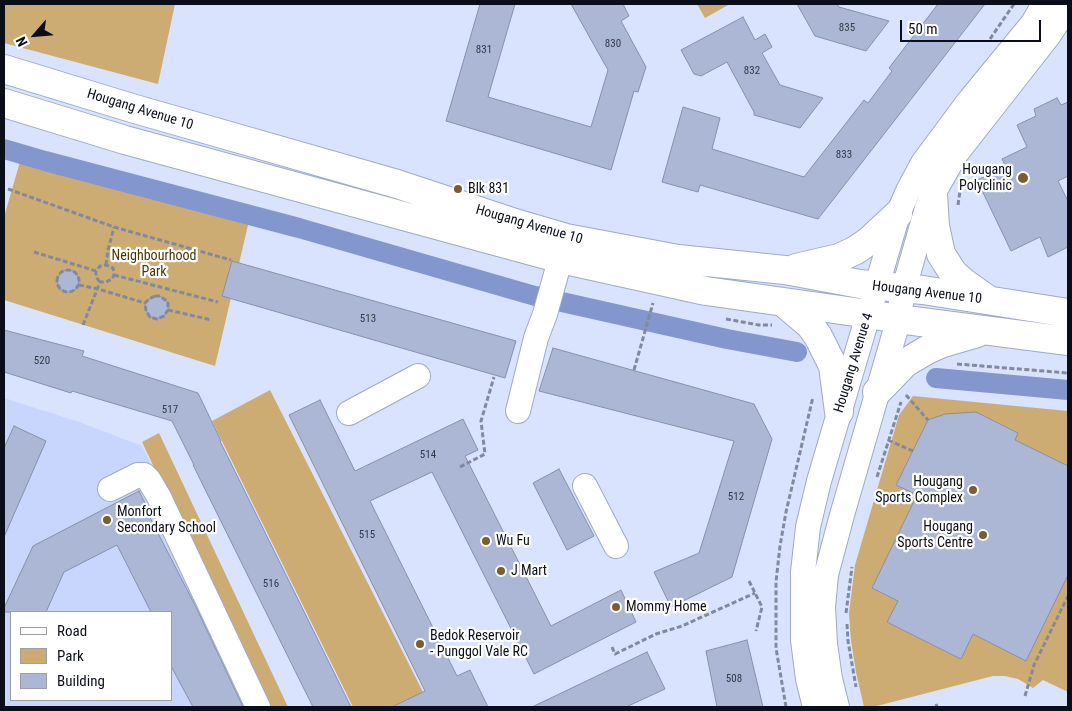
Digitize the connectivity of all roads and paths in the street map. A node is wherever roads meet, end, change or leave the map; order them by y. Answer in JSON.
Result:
{"nodes":[{"id":1,"x":1014,"y":4,"type":"edge"},
{"id":2,"x":1044,"y":4,"type":"edge"},
{"id":3,"x":1068,"y":6,"type":"edge"},
{"id":4,"x":986,"y":44,"type":"dead end"},
{"id":5,"x":4,"y":69,"type":"edge"},
{"id":6,"x":4,"y":103,"type":"edge"},
{"id":7,"x":962,"y":185,"type":"dead end"},
{"id":8,"x":8,"y":189,"type":"dead end"},
{"id":9,"x":933,"y":194,"type":"junction"},
{"id":10,"x":958,"y":209,"type":"dead end"},
{"id":11,"x":898,"y":214,"type":"junction"},
{"id":12,"x":114,"y":227,"type":"junction"},
{"id":13,"x":34,"y":252,"type":"dead end"},
{"id":14,"x":561,"y":258,"type":"junction"},
{"id":15,"x":231,"y":260,"type":"dead end"},
{"id":16,"x":62,"y":261,"type":"junction"},
{"id":17,"x":106,"y":265,"type":"junction"},
{"id":18,"x":67,"y":269,"type":"junction"},
{"id":19,"x":785,"y":270,"type":"junction"},
{"id":20,"x":96,"y":271,"type":"junction"},
{"id":21,"x":114,"y":275,"type":"junction"},
{"id":22,"x":100,"y":282,"type":"junction"},
{"id":23,"x":80,"y":285,"type":"junction"},
{"id":24,"x":877,"y":286,"type":"junction"},
{"id":25,"x":162,"y":287,"type":"junction"},
{"id":26,"x":904,"y":288,"type":"junction"},
{"id":27,"x":98,"y":289,"type":"junction"},
{"id":28,"x":160,"y":296,"type":"junction"},
{"id":29,"x":989,"y":300,"type":"junction"},
{"id":30,"x":218,"y":302,"type":"dead end"},
{"id":31,"x":783,"y":302,"type":"junction"},
{"id":32,"x":145,"y":303,"type":"junction"},
{"id":33,"x":653,"y":303,"type":"dead end"},
{"id":34,"x":168,"y":310,"type":"junction"},
{"id":35,"x":1068,"y":313,"type":"edge"},
{"id":36,"x":869,"y":314,"type":"junction"},
{"id":37,"x":898,"y":319,"type":"junction"},
{"id":38,"x":212,"y":320,"type":"dead end"},
{"id":39,"x":83,"y":324,"type":"dead end"},
{"id":40,"x":985,"y":330,"type":"junction"},
{"id":41,"x":1068,"y":340,"type":"edge"},
{"id":42,"x":950,"y":363,"type":"dead end"},
{"id":43,"x":634,"y":370,"type":"dead end"},
{"id":44,"x":1068,"y":373,"type":"edge"},
{"id":45,"x":418,"y":376,"type":"dead end"},
{"id":46,"x":494,"y":378,"type":"dead end"},
{"id":47,"x":891,"y":392,"type":"junction"},
{"id":48,"x":910,"y":399,"type":"dead end"},
{"id":49,"x":518,"y":411,"type":"dead end"},
{"id":50,"x":840,"y":412,"type":"junction"},
{"id":51,"x":349,"y":413,"type":"dead end"},
{"id":52,"x":928,"y":420,"type":"dead end"},
{"id":53,"x":888,"y":440,"type":"junction"},
{"id":54,"x":913,"y":451,"type":"dead end"},
{"id":55,"x":460,"y":467,"type":"dead end"},
{"id":56,"x":877,"y":478,"type":"dead end"},
{"id":57,"x":586,"y":486,"type":"dead end"},
{"id":58,"x":110,"y":488,"type":"dead end"},
{"id":59,"x":616,"y":546,"type":"dead end"},
{"id":60,"x":853,"y":561,"type":"dead end"},
{"id":61,"x":749,"y":581,"type":"dead end"},
{"id":62,"x":755,"y":593,"type":"junction"},
{"id":63,"x":1068,"y":596,"type":"edge"},
{"id":64,"x":756,"y":631,"type":"dead end"},
{"id":65,"x":612,"y":647,"type":"dead end"},
{"id":66,"x":856,"y":688,"type":"dead end"},
{"id":67,"x":1025,"y":696,"type":"dead end"},
{"id":68,"x":258,"y":707,"type":"edge"},
{"id":69,"x":815,"y":707,"type":"edge"},
{"id":70,"x":837,"y":707,"type":"edge"}],
"edges":[{"from":1,"to":4,"type":"path"},
{"from":2,"to":11,"type":"street","name":"Hougang Avenue 4"},
{"from":3,"to":9,"type":"street","name":"Hougang Avenue 4"},
{"from":5,"to":14,"type":"main road","name":"Hougang Avenue 10"},
{"from":6,"to":14,"type":"main road","name":"Hougang Avenue 10"},
{"from":7,"to":10,"type":"path"},
{"from":8,"to":12,"type":"path"},
{"from":9,"to":26,"type":"street","name":"Hougang Avenue 4"},
{"from":9,"to":29,"type":"main road"},
{"from":11,"to":19,"type":"main road"},
{"from":11,"to":24,"type":"street","name":"Hougang Avenue 4"},
{"from":12,"to":15,"type":"path"},
{"from":12,"to":17,"type":"path"},
{"from":13,"to":16,"type":"path"},
{"from":14,"to":19,"type":"main road","name":"Hougang Avenue 10"},
{"from":14,"to":31,"type":"main road","name":"Hougang Avenue 10"},
{"from":14,"to":49,"type":"street"},
{"from":16,"to":18,"type":"path"},
{"from":16,"to":20,"type":"path"},
{"from":17,"to":20,"type":"path"},
{"from":17,"to":21,"type":"path"},
{"from":18,"to":23,"type":"path"},
{"from":18,"to":23,"type":"path"},
{"from":19,"to":24,"type":"main road","name":"Hougang Avenue 10"},
{"from":20,"to":22,"type":"path"},
{"from":21,"to":22,"type":"path"},
{"from":21,"to":25,"type":"path"},
{"from":22,"to":27,"type":"path"},
{"from":23,"to":27,"type":"path"},
{"from":24,"to":26,"type":"main road","name":"Hougang Avenue 10"},
{"from":24,"to":36,"type":"street","name":"Hougang Avenue 4"},
{"from":25,"to":28,"type":"path"},
{"from":25,"to":30,"type":"path"},
{"from":26,"to":29,"type":"main road","name":"Hougang Avenue 10"},
{"from":26,"to":37,"type":"street","name":"Hougang Avenue 4"},
{"from":27,"to":32,"type":"path"},
{"from":27,"to":39,"type":"path"},
{"from":28,"to":32,"type":"path"},
{"from":28,"to":34,"type":"path"},
{"from":29,"to":35,"type":"main road","name":"Hougang Avenue 10"},
{"from":31,"to":36,"type":"main road","name":"Hougang Avenue 10"},
{"from":31,"to":50,"type":"main road"},
{"from":32,"to":34,"type":"path"},
{"from":33,"to":43,"type":"path"},
{"from":34,"to":38,"type":"path"},
{"from":36,"to":37,"type":"main road","name":"Hougang Avenue 10"},
{"from":36,"to":50,"type":"street","name":"Hougang Avenue 4"},
{"from":37,"to":40,"type":"main road","name":"Hougang Avenue 10"},
{"from":37,"to":47,"type":"street","name":"Hougang Avenue 4"},
{"from":40,"to":41,"type":"main road","name":"Hougang Avenue 10"},
{"from":40,"to":47,"type":"main road"},
{"from":42,"to":44,"type":"path"},
{"from":45,"to":51,"type":"street"},
{"from":46,"to":55,"type":"path"},
{"from":47,"to":53,"type":"path"},
{"from":47,"to":70,"type":"street","name":"Hougang Avenue 4"},
{"from":48,"to":52,"type":"path"},
{"from":50,"to":69,"type":"street","name":"Hougang Avenue 4"},
{"from":53,"to":54,"type":"path"},
{"from":53,"to":56,"type":"path"},
{"from":57,"to":59,"type":"street"},
{"from":58,"to":68,"type":"street"},
{"from":60,"to":66,"type":"path"},
{"from":61,"to":62,"type":"path"},
{"from":62,"to":64,"type":"path"},
{"from":62,"to":65,"type":"path"},
{"from":63,"to":67,"type":"path"}]}
